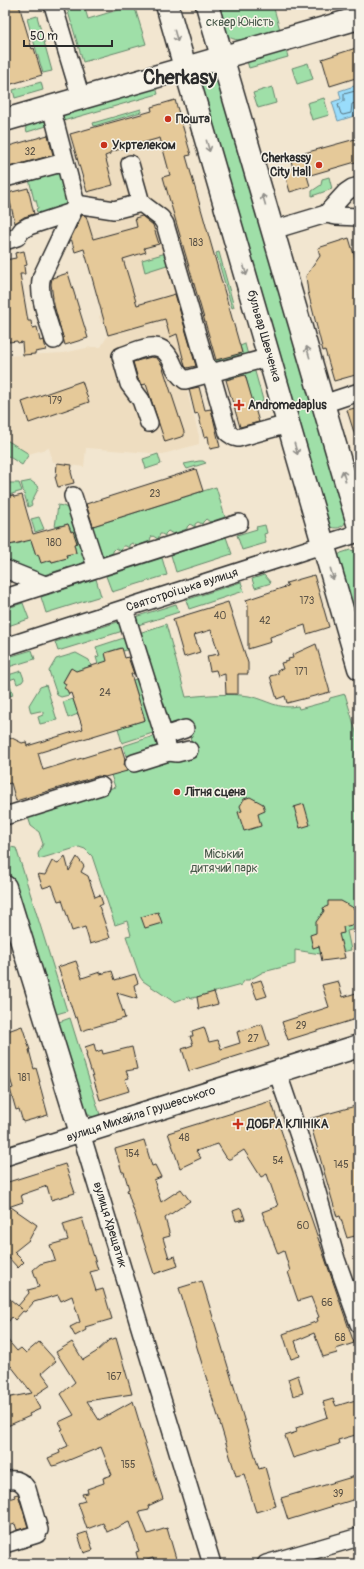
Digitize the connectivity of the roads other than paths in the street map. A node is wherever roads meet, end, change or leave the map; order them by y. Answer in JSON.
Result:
{"nodes":[{"id":1,"x":53,"y":5,"type":"edge"},
{"id":2,"x":167,"y":5,"type":"edge"},
{"id":3,"x":207,"y":5,"type":"edge"},
{"id":4,"x":357,"y":5,"type":"edge"},
{"id":5,"x":359,"y":10,"type":"edge"},
{"id":6,"x":359,"y":18,"type":"edge"},
{"id":7,"x":222,"y":58,"type":"junction"},
{"id":8,"x":186,"y":68,"type":"junction"},
{"id":9,"x":81,"y":98,"type":"junction"},
{"id":10,"x":51,"y":107,"type":"junction"},
{"id":11,"x":5,"y":120,"type":"edge"},
{"id":12,"x":65,"y":162,"type":"junction"},
{"id":13,"x":130,"y":164,"type":"dead end"},
{"id":14,"x":5,"y":178,"type":"edge"},
{"id":15,"x":359,"y":186,"type":"edge"},
{"id":16,"x":141,"y":203,"type":"junction"},
{"id":17,"x":74,"y":208,"type":"junction"},
{"id":18,"x":326,"y":214,"type":"junction"},
{"id":19,"x":359,"y":217,"type":"edge"},
{"id":20,"x":272,"y":230,"type":"junction"},
{"id":21,"x":5,"y":241,"type":"edge"},
{"id":22,"x":54,"y":340,"type":"dead end"},
{"id":23,"x":270,"y":357,"type":"junction"},
{"id":24,"x":211,"y":373,"type":"junction"},
{"id":25,"x":359,"y":392,"type":"edge"},
{"id":26,"x":323,"y":404,"type":"junction"},
{"id":27,"x":148,"y":423,"type":"dead end"},
{"id":28,"x":288,"y":424,"type":"junction"},
{"id":29,"x":73,"y":496,"type":"dead end"},
{"id":30,"x":239,"y":522,"type":"dead end"},
{"id":31,"x":359,"y":527,"type":"edge"},
{"id":32,"x":359,"y":533,"type":"edge"},
{"id":33,"x":324,"y":545,"type":"junction"},
{"id":34,"x":94,"y":560,"type":"dead end"},
{"id":35,"x":5,"y":569,"type":"edge"},
{"id":36,"x":45,"y":585,"type":"junction"},
{"id":37,"x":5,"y":598,"type":"edge"},
{"id":38,"x":124,"y":609,"type":"junction"},
{"id":39,"x":5,"y":647,"type":"edge"},
{"id":40,"x":359,"y":668,"type":"edge"},
{"id":41,"x":185,"y":729,"type":"dead end"},
{"id":42,"x":164,"y":736,"type":"junction"},
{"id":43,"x":190,"y":750,"type":"dead end"},
{"id":44,"x":170,"y":752,"type":"junction"},
{"id":45,"x":134,"y":763,"type":"dead end"},
{"id":46,"x":101,"y":786,"type":"dead end"},
{"id":47,"x":5,"y":816,"type":"edge"},
{"id":48,"x":5,"y":887,"type":"edge"},
{"id":49,"x":359,"y":1046,"type":"edge"},
{"id":50,"x":277,"y":1071,"type":"junction"},
{"id":51,"x":81,"y":1132,"type":"junction"},
{"id":52,"x":5,"y":1157,"type":"edge"},
{"id":53,"x":359,"y":1324,"type":"edge"},
{"id":54,"x":5,"y":1481,"type":"edge"},
{"id":55,"x":359,"y":1537,"type":"edge"},
{"id":56,"x":5,"y":1544,"type":"edge"},
{"id":57,"x":212,"y":1564,"type":"edge"},
{"id":58,"x":266,"y":1564,"type":"edge"}],
"edges":[{"from":1,"to":9,"type":"street"},
{"from":2,"to":8,"type":"main road","name":"бульвар Шевченка","one_way":true},
{"from":3,"to":7,"type":"main road"},
{"from":4,"to":5,"type":"street"},
{"from":6,"to":7,"type":"main road"},
{"from":7,"to":8,"type":"main road"},
{"from":20,"to":7,"type":"main road","one_way":true},
{"from":8,"to":9,"type":"main road"},
{"from":8,"to":23,"type":"main road","name":"бульвар Шевченка","one_way":true},
{"from":9,"to":10,"type":"main road"},
{"from":10,"to":11,"type":"main road"},
{"from":10,"to":12,"type":"street"},
{"from":12,"to":14,"type":"street"},
{"from":12,"to":17,"type":"street"},
{"from":13,"to":16,"type":"street"},
{"from":15,"to":18,"type":"street"},
{"from":16,"to":17,"type":"street"},
{"from":16,"to":24,"type":"street"},
{"from":17,"to":21,"type":"street"},
{"from":17,"to":22,"type":"street"},
{"from":18,"to":19,"type":"street"},
{"from":18,"to":20,"type":"street"},
{"from":26,"to":20,"type":"main road","one_way":true},
{"from":23,"to":24,"type":"street"},
{"from":23,"to":28,"type":"main road","name":"бульвар Шевченка"},
{"from":24,"to":27,"type":"street"},
{"from":24,"to":28,"type":"street"},
{"from":25,"to":26,"type":"street"},
{"from":31,"to":26,"type":"main road","one_way":true},
{"from":28,"to":33,"type":"main road","name":"бульвар Шевченка","one_way":true},
{"from":29,"to":34,"type":"street"},
{"from":30,"to":36,"type":"street"},
{"from":32,"to":33,"type":"street","name":"Святотроїцька вулиця"},
{"from":33,"to":38,"type":"street","name":"Святотроїцька вулиця"},
{"from":33,"to":40,"type":"main road","name":"бульвар Шевченка","one_way":true},
{"from":35,"to":36,"type":"street"},
{"from":36,"to":37,"type":"street"},
{"from":38,"to":39,"type":"street","name":"Святотроїцька вулиця"},
{"from":38,"to":42,"type":"street"},
{"from":41,"to":42,"type":"street"},
{"from":42,"to":44,"type":"street"},
{"from":43,"to":44,"type":"street"},
{"from":44,"to":45,"type":"street"},
{"from":46,"to":47,"type":"street"},
{"from":48,"to":51,"type":"main road","name":"вулиця Хрещатик"},
{"from":49,"to":50,"type":"main road","name":"вулиця Михайла Грушевського"},
{"from":50,"to":51,"type":"main road","name":"вулиця Михайла Грушевського"},
{"from":50,"to":53,"type":"street"},
{"from":51,"to":52,"type":"street","name":"вулиця Михайла Грушевського"},
{"from":51,"to":57,"type":"street","name":"вулиця Хрещатик"},
{"from":54,"to":56,"type":"street"},
{"from":55,"to":58,"type":"street"}]}
